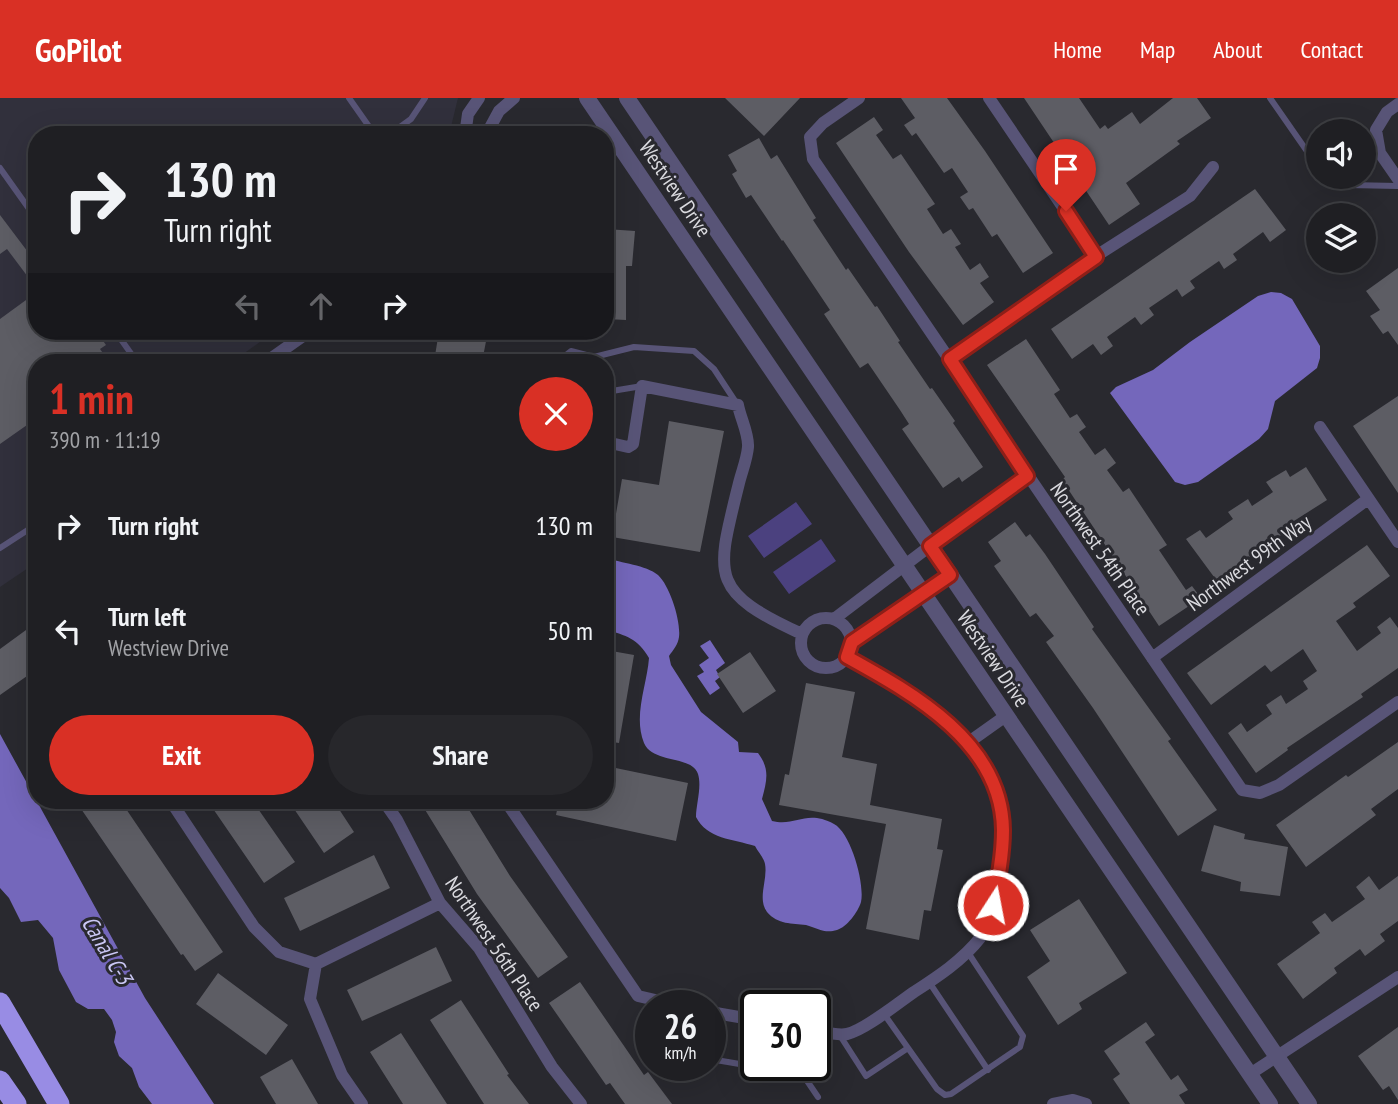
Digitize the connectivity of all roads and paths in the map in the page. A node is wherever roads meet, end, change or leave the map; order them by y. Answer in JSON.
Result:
{"nodes":[{"id":1,"x":349,"y":98,"type":"edge"},
{"id":2,"x":425,"y":98,"type":"edge"},
{"id":3,"x":479,"y":98,"type":"edge"},
{"id":4,"x":514,"y":98,"type":"edge"},
{"id":5,"x":587,"y":98,"type":"edge"},
{"id":6,"x":627,"y":98,"type":"edge"},
{"id":7,"x":859,"y":98,"type":"edge"},
{"id":8,"x":989,"y":98,"type":"edge"},
{"id":9,"x":1270,"y":98,"type":"edge"},
{"id":10,"x":1398,"y":104,"type":"edge"},
{"id":11,"x":369,"y":126,"type":"edge"},
{"id":12,"x":401,"y":126,"type":"edge"},
{"id":13,"x":466,"y":126,"type":"edge"},
{"id":14,"x":491,"y":126,"type":"edge"},
{"id":15,"x":606,"y":126,"type":"edge"},
{"id":16,"x":614,"y":138,"type":"edge"},
{"id":17,"x":1306,"y":150,"type":"edge"},
{"id":18,"x":1213,"y":167,"type":"dead end"},
{"id":19,"x":0,"y":168,"type":"edge"},
{"id":20,"x":1398,"y":179,"type":"edge"},
{"id":21,"x":1376,"y":186,"type":"edge"},
{"id":22,"x":1398,"y":186,"type":"edge"},
{"id":23,"x":28,"y":207,"type":"edge"},
{"id":24,"x":1096,"y":257,"type":"junction"},
{"id":25,"x":298,"y":340,"type":"edge"},
{"id":26,"x":278,"y":354,"type":"edge"},
{"id":27,"x":606,"y":354,"type":"edge"},
{"id":28,"x":950,"y":359,"type":"junction"},
{"id":29,"x":642,"y":386,"type":"junction"},
{"id":30,"x":614,"y":391,"type":"edge"},
{"id":31,"x":738,"y":405,"type":"junction"},
{"id":32,"x":1320,"y":426,"type":"dead end"},
{"id":33,"x":614,"y":444,"type":"edge"},
{"id":34,"x":1027,"y":476,"type":"junction"},
{"id":35,"x":1368,"y":499,"type":"junction"},
{"id":36,"x":28,"y":530,"type":"edge"},
{"id":37,"x":1398,"y":542,"type":"edge"},
{"id":38,"x":930,"y":546,"type":"junction"},
{"id":39,"x":0,"y":548,"type":"edge"},
{"id":40,"x":905,"y":565,"type":"junction"},
{"id":41,"x":950,"y":575,"type":"junction"},
{"id":42,"x":923,"y":594,"type":"junction"},
{"id":43,"x":834,"y":619,"type":"junction"},
{"id":44,"x":802,"y":634,"type":"junction"},
{"id":45,"x":852,"y":642,"type":"junction"},
{"id":46,"x":847,"y":657,"type":"junction"},
{"id":47,"x":1152,"y":658,"type":"junction"},
{"id":48,"x":1398,"y":702,"type":"edge"},
{"id":49,"x":1007,"y":715,"type":"junction"},
{"id":50,"x":969,"y":742,"type":"junction"},
{"id":51,"x":176,"y":809,"type":"edge"},
{"id":52,"x":389,"y":809,"type":"edge"},
{"id":53,"x":511,"y":809,"type":"edge"},
{"id":54,"x":440,"y":903,"type":"junction"},
{"id":55,"x":966,"y":950,"type":"junction"},
{"id":56,"x":316,"y":964,"type":"junction"},
{"id":57,"x":1398,"y":977,"type":"edge"},
{"id":58,"x":929,"y":982,"type":"junction"},
{"id":59,"x":635,"y":992,"type":"edge"},
{"id":60,"x":0,"y":1003,"type":"edge"},
{"id":61,"x":884,"y":1013,"type":"junction"},
{"id":62,"x":831,"y":1033,"type":"edge"},
{"id":63,"x":836,"y":1034,"type":"junction"},
{"id":64,"x":831,"y":1038,"type":"edge"},
{"id":65,"x":908,"y":1048,"type":"junction"},
{"id":66,"x":1277,"y":1057,"type":"junction"},
{"id":67,"x":988,"y":1070,"type":"junction"},
{"id":68,"x":1250,"y":1074,"type":"junction"},
{"id":69,"x":0,"y":1081,"type":"edge"},
{"id":70,"x":807,"y":1081,"type":"edge"},
{"id":71,"x":818,"y":1097,"type":"dead end"},
{"id":72,"x":1079,"y":1102,"type":"edge"},
{"id":73,"x":16,"y":1104,"type":"edge"},
{"id":74,"x":59,"y":1104,"type":"edge"},
{"id":75,"x":362,"y":1104,"type":"edge"},
{"id":76,"x":582,"y":1104,"type":"edge"},
{"id":77,"x":1053,"y":1104,"type":"edge"},
{"id":78,"x":1270,"y":1104,"type":"edge"},
{"id":79,"x":1309,"y":1104,"type":"edge"}],
"edges":[{"from":1,"to":11,"type":"lane"},
{"from":2,"to":12,"type":"lane"},
{"from":3,"to":13,"type":"street"},
{"from":4,"to":14,"type":"street"},
{"from":5,"to":15,"type":"street","name":"Westview Drive"},
{"from":6,"to":38,"type":"street","name":"Westview Drive"},
{"from":7,"to":28,"type":"street","name":"Northwest 54th Place"},
{"from":8,"to":24,"type":"street"},
{"from":9,"to":17,"type":"lane"},
{"from":10,"to":20,"type":"street"},
{"from":16,"to":40,"type":"street","name":"Westview Drive"},
{"from":18,"to":24,"type":"street"},
{"from":19,"to":23,"type":"lane"},
{"from":21,"to":22,"type":"lane"},
{"from":24,"to":28,"type":"street"},
{"from":25,"to":26,"type":"street"},
{"from":27,"to":31,"type":"lane"},
{"from":28,"to":34,"type":"street","name":"Northwest 54th Place"},
{"from":29,"to":30,"type":"lane"},
{"from":29,"to":31,"type":"street"},
{"from":29,"to":33,"type":"street"},
{"from":31,"to":44,"type":"street"},
{"from":32,"to":35,"type":"street"},
{"from":34,"to":38,"type":"street"},
{"from":34,"to":47,"type":"street","name":"Northwest 54th Place"},
{"from":35,"to":37,"type":"street"},
{"from":35,"to":47,"type":"street","name":"Northwest 99th Way"},
{"from":36,"to":39,"type":"lane"},
{"from":38,"to":40,"type":"street"},
{"from":38,"to":41,"type":"street","name":"Westview Drive"},
{"from":40,"to":42,"type":"street","name":"Westview Drive"},
{"from":40,"to":43,"type":"street"},
{"from":41,"to":42,"type":"street"},
{"from":41,"to":66,"type":"street","name":"Westview Drive"},
{"from":42,"to":45,"type":"street"},
{"from":42,"to":49,"type":"street","name":"Westview Drive"},
{"from":43,"to":44,"type":"street"},
{"from":43,"to":45,"type":"street"},
{"from":44,"to":46,"type":"street"},
{"from":45,"to":46,"type":"street"},
{"from":46,"to":50,"type":"street"},
{"from":47,"to":48,"type":"street","name":"Northwest 54th Place"},
{"from":49,"to":50,"type":"street"},
{"from":49,"to":68,"type":"street","name":"Westview Drive"},
{"from":50,"to":55,"type":"street"},
{"from":51,"to":56,"type":"street"},
{"from":52,"to":54,"type":"street","name":"Northwest 56th Place"},
{"from":53,"to":59,"type":"street"},
{"from":54,"to":56,"type":"street"},
{"from":54,"to":76,"type":"street","name":"Northwest 56th Place"},
{"from":55,"to":58,"type":"street"},
{"from":55,"to":67,"type":"lane"},
{"from":56,"to":75,"type":"street"},
{"from":57,"to":66,"type":"street"},
{"from":58,"to":61,"type":"street"},
{"from":58,"to":67,"type":"lane"},
{"from":60,"to":74,"type":"highway"},
{"from":61,"to":63,"type":"street"},
{"from":61,"to":65,"type":"lane"},
{"from":62,"to":63,"type":"street"},
{"from":63,"to":64,"type":"lane"},
{"from":63,"to":65,"type":"lane"},
{"from":65,"to":67,"type":"lane"},
{"from":66,"to":68,"type":"street"},
{"from":66,"to":79,"type":"street","name":"Westview Drive"},
{"from":68,"to":78,"type":"street","name":"Westview Drive"},
{"from":69,"to":73,"type":"highway"},
{"from":70,"to":71,"type":"lane"},
{"from":72,"to":77,"type":"street"}]}
